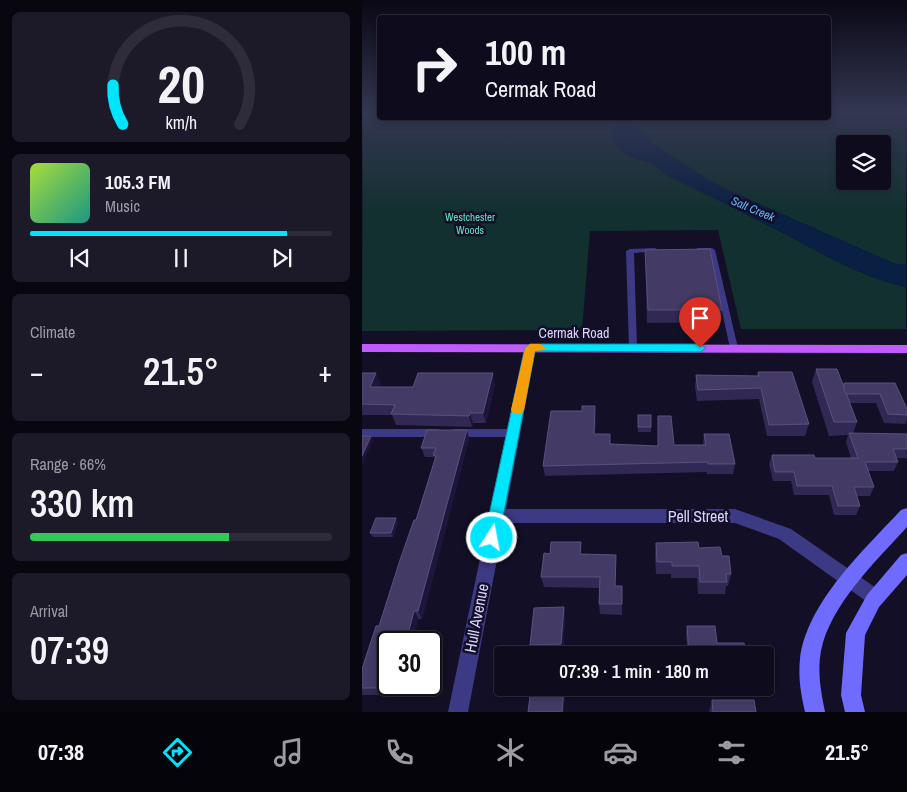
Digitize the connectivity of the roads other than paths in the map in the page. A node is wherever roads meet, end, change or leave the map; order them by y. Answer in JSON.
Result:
{"nodes":[{"id":1,"x":667,"y":250,"type":"edge"},
{"id":2,"x":685,"y":250,"type":"edge"},
{"id":3,"x":362,"y":348,"type":"edge"},
{"id":4,"x":530,"y":348,"type":"junction"},
{"id":5,"x":634,"y":348,"type":"junction"},
{"id":6,"x":734,"y":348,"type":"junction"},
{"id":7,"x":906,"y":349,"type":"edge"},
{"id":8,"x":362,"y":433,"type":"edge"},
{"id":9,"x":513,"y":433,"type":"junction"},
{"id":10,"x":906,"y":515,"type":"edge"},
{"id":11,"x":496,"y":516,"type":"junction"},
{"id":12,"x":906,"y":561,"type":"edge"},
{"id":13,"x":850,"y":580,"type":"junction"},
{"id":14,"x":876,"y":598,"type":"junction"},
{"id":15,"x":458,"y":712,"type":"edge"},
{"id":16,"x":815,"y":712,"type":"edge"},
{"id":17,"x":855,"y":712,"type":"edge"}],
"edges":[{"from":1,"to":5,"type":"lane"},
{"from":2,"to":6,"type":"lane"},
{"from":3,"to":4,"type":"main road","name":"Cermak Road"},
{"from":4,"to":5,"type":"main road","name":"Cermak Road"},
{"from":4,"to":9,"type":"street","name":"Hull Avenue"},
{"from":5,"to":6,"type":"main road","name":"Cermak Road"},
{"from":6,"to":7,"type":"main road","name":"Cermak Road"},
{"from":8,"to":9,"type":"lane"},
{"from":9,"to":11,"type":"street","name":"Hull Avenue"},
{"from":10,"to":13,"type":"street"},
{"from":11,"to":13,"type":"street","name":"Pell Street"},
{"from":11,"to":15,"type":"street","name":"Hull Avenue"},
{"from":12,"to":14,"type":"street"},
{"from":13,"to":14,"type":"street","name":"Pell Street"},
{"from":13,"to":16,"type":"street"},
{"from":14,"to":17,"type":"street"}]}
